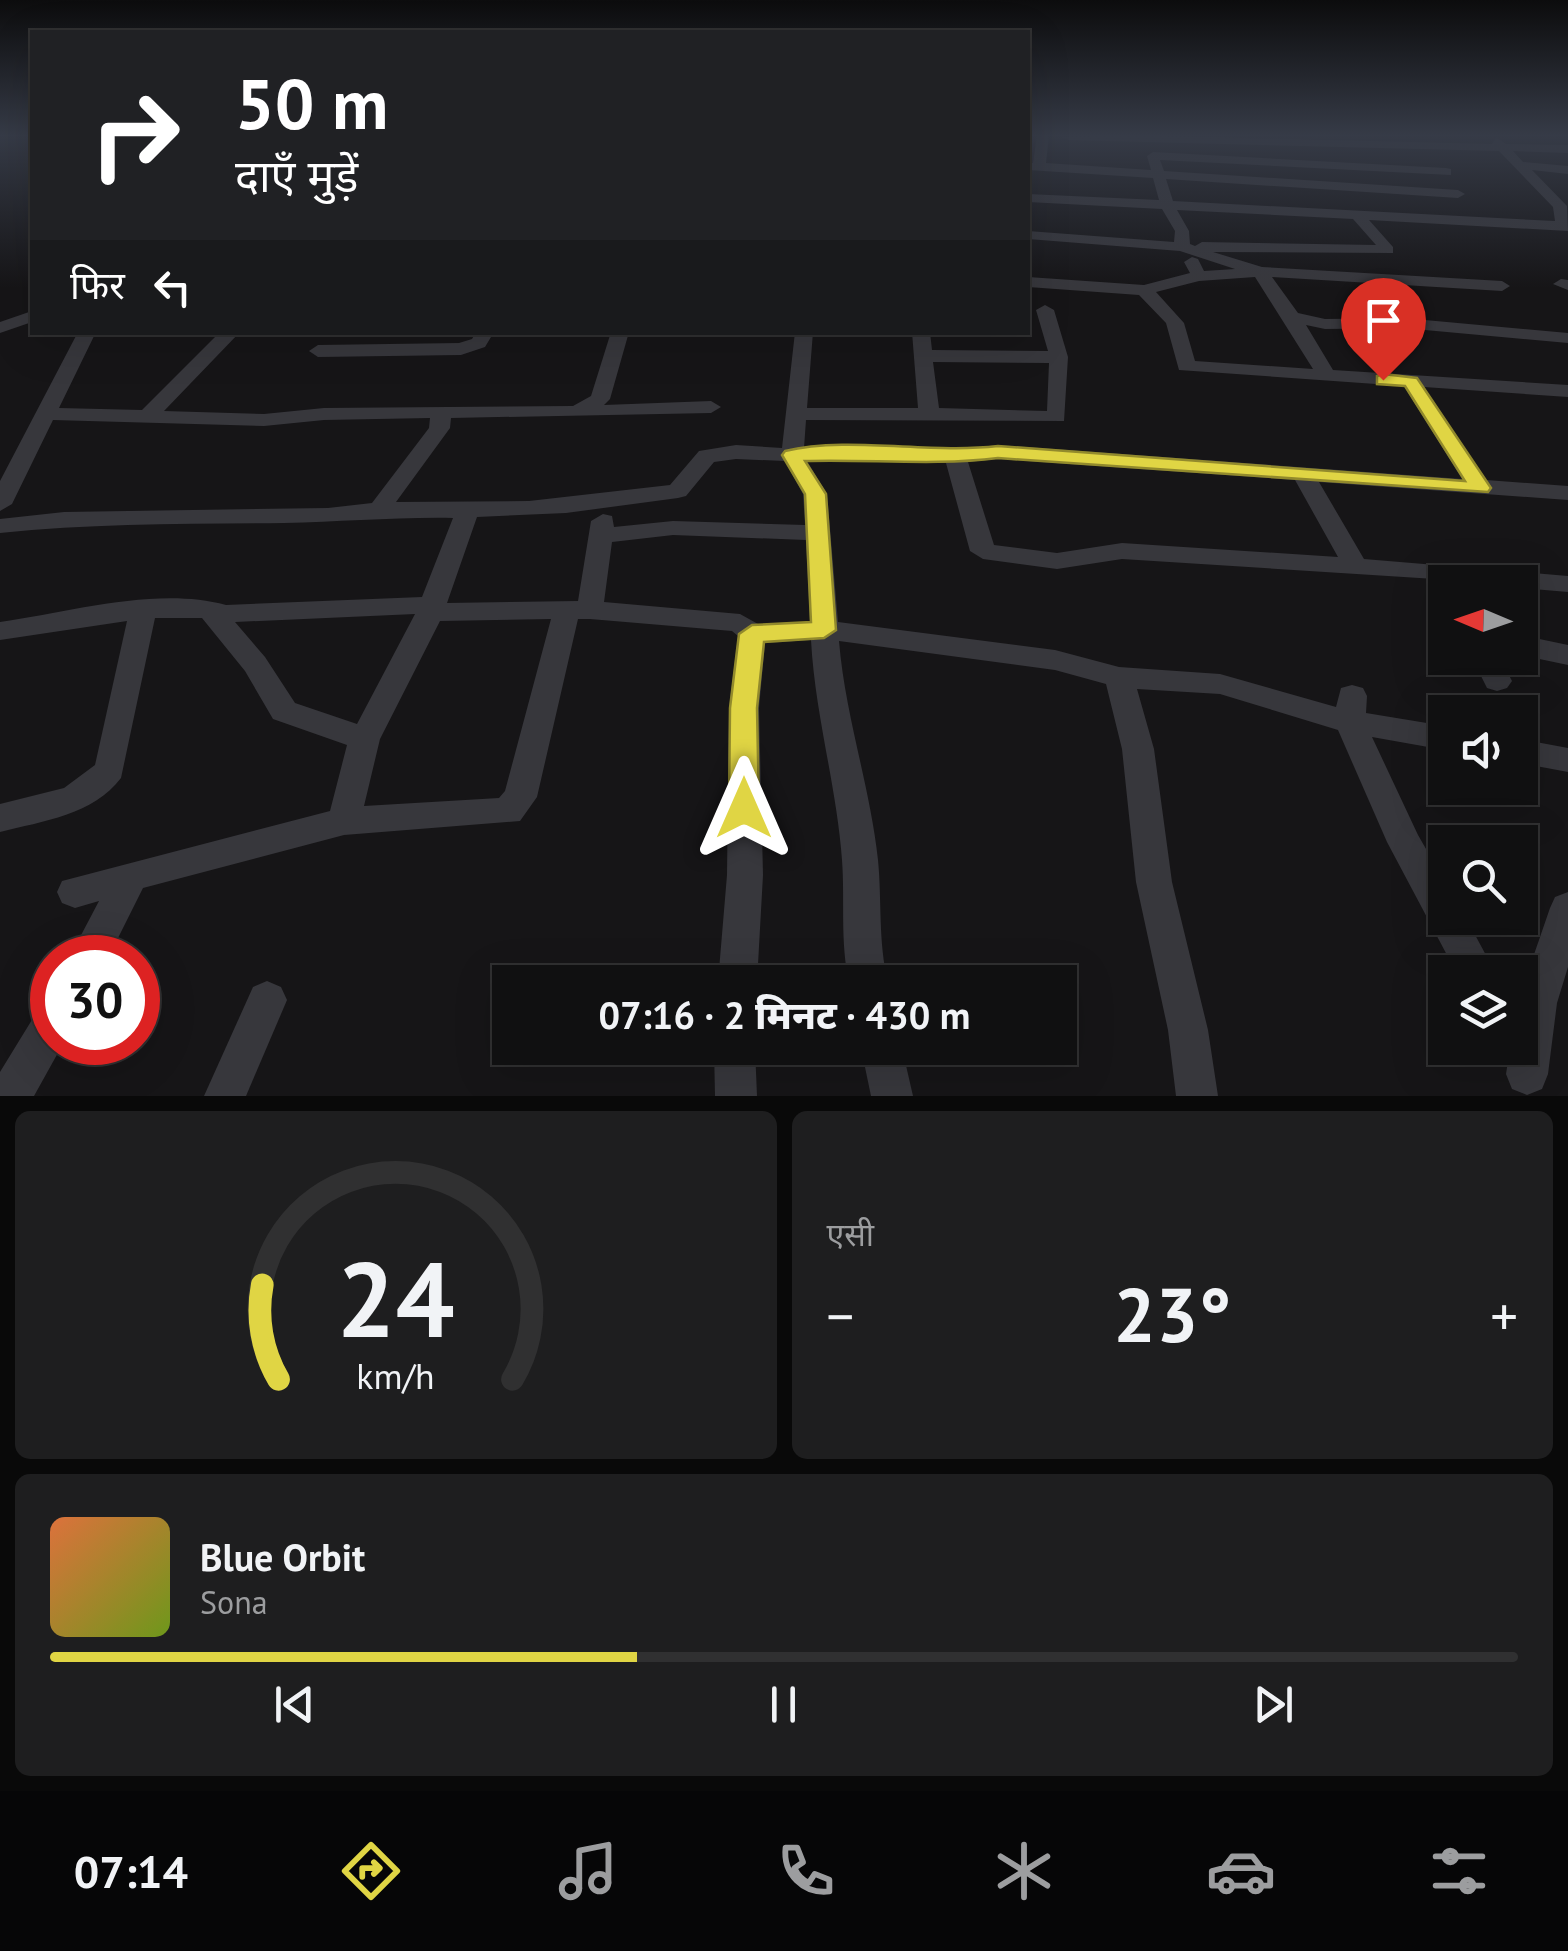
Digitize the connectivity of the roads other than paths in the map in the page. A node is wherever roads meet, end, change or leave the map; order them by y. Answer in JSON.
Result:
{"nodes":[{"id":1,"x":1073,"y":186,"type":"edge"},
{"id":2,"x":1161,"y":186,"type":"edge"},
{"id":3,"x":1334,"y":186,"type":"edge"},
{"id":4,"x":1454,"y":186,"type":"edge"},
{"id":5,"x":1540,"y":186,"type":"edge"},
{"id":6,"x":1544,"y":190,"type":"junction"},
{"id":7,"x":1568,"y":193,"type":"edge"},
{"id":8,"x":1458,"y":194,"type":"junction"},
{"id":9,"x":1030,"y":198,"type":"edge"},
{"id":10,"x":1076,"y":202,"type":"junction"},
{"id":11,"x":1167,"y":205,"type":"junction"},
{"id":12,"x":1356,"y":214,"type":"junction"},
{"id":13,"x":1471,"y":220,"type":"junction"},
{"id":14,"x":1566,"y":223,"type":"edge"},
{"id":15,"x":1030,"y":235,"type":"edge"},
{"id":16,"x":1182,"y":247,"type":"junction"},
{"id":17,"x":1307,"y":247,"type":"junction"},
{"id":18,"x":1261,"y":272,"type":"junction"},
{"id":19,"x":1200,"y":276,"type":"junction"},
{"id":20,"x":1328,"y":276,"type":"junction"},
{"id":21,"x":1033,"y":282,"type":"edge"},
{"id":22,"x":1502,"y":286,"type":"dead end"},
{"id":23,"x":1144,"y":290,"type":"junction"},
{"id":24,"x":1036,"y":309,"type":"edge"},
{"id":25,"x":30,"y":317,"type":"edge"},
{"id":26,"x":1292,"y":318,"type":"junction"},
{"id":27,"x":0,"y":328,"type":"edge"},
{"id":28,"x":85,"y":335,"type":"edge"},
{"id":29,"x":228,"y":335,"type":"edge"},
{"id":30,"x":483,"y":335,"type":"edge"},
{"id":31,"x":619,"y":335,"type":"edge"},
{"id":32,"x":804,"y":335,"type":"edge"},
{"id":33,"x":921,"y":335,"type":"edge"},
{"id":34,"x":1568,"y":338,"type":"edge"},
{"id":35,"x":318,"y":351,"type":"dead end"},
{"id":36,"x":923,"y":356,"type":"junction"},
{"id":37,"x":1058,"y":356,"type":"junction"},
{"id":38,"x":1326,"y":376,"type":"junction"},
{"id":39,"x":1411,"y":382,"type":"junction"},
{"id":40,"x":1568,"y":391,"type":"edge"},
{"id":41,"x":711,"y":407,"type":"dead end"},
{"id":42,"x":442,"y":412,"type":"junction"},
{"id":43,"x":577,"y":412,"type":"junction"},
{"id":44,"x":45,"y":414,"type":"junction"},
{"id":45,"x":796,"y":414,"type":"junction"},
{"id":46,"x":928,"y":414,"type":"junction"},
{"id":47,"x":148,"y":416,"type":"junction"},
{"id":48,"x":792,"y":455,"type":"junction"},
{"id":49,"x":955,"y":457,"type":"junction"},
{"id":50,"x":1303,"y":474,"type":"junction"},
{"id":51,"x":1480,"y":488,"type":"junction"},
{"id":52,"x":1568,"y":494,"type":"edge"},
{"id":53,"x":606,"y":502,"type":"junction"},
{"id":54,"x":0,"y":504,"type":"edge"},
{"id":55,"x":379,"y":509,"type":"junction"},
{"id":56,"x":468,"y":510,"type":"junction"},
{"id":57,"x":0,"y":526,"type":"edge"},
{"id":58,"x":816,"y":533,"type":"junction"},
{"id":59,"x":602,"y":536,"type":"junction"},
{"id":60,"x":1357,"y":569,"type":"junction"},
{"id":61,"x":1428,"y":575,"type":"edge"},
{"id":62,"x":1538,"y":582,"type":"edge"},
{"id":63,"x":1568,"y":584,"type":"edge"},
{"id":64,"x":432,"y":605,"type":"junction"},
{"id":65,"x":208,"y":608,"type":"junction"},
{"id":66,"x":579,"y":610,"type":"junction"},
{"id":67,"x":142,"y":612,"type":"junction"},
{"id":68,"x":824,"y":630,"type":"junction"},
{"id":69,"x":0,"y":631,"type":"edge"},
{"id":70,"x":752,"y":634,"type":"junction"},
{"id":71,"x":1538,"y":648,"type":"edge"},
{"id":72,"x":1568,"y":654,"type":"edge"},
{"id":73,"x":1118,"y":678,"type":"junction"},
{"id":74,"x":1351,"y":709,"type":"junction"},
{"id":75,"x":1428,"y":733,"type":"edge"},
{"id":76,"x":364,"y":739,"type":"junction"},
{"id":77,"x":1538,"y":755,"type":"edge"},
{"id":78,"x":1568,"y":760,"type":"edge"},
{"id":79,"x":0,"y":818,"type":"edge"},
{"id":80,"x":344,"y":821,"type":"junction"},
{"id":81,"x":131,"y":876,"type":"junction"},
{"id":82,"x":1428,"y":884,"type":"edge"},
{"id":83,"x":75,"y":892,"type":"dead end"},
{"id":84,"x":1568,"y":908,"type":"edge"},
{"id":85,"x":100,"y":935,"type":"edge"},
{"id":86,"x":737,"y":965,"type":"edge"},
{"id":87,"x":864,"y":965,"type":"edge"},
{"id":88,"x":268,"y":1000,"type":"dead end"},
{"id":89,"x":30,"y":1062,"type":"edge"},
{"id":90,"x":735,"y":1065,"type":"edge"},
{"id":91,"x":886,"y":1065,"type":"edge"},
{"id":92,"x":1521,"y":1072,"type":"edge"},
{"id":93,"x":10,"y":1096,"type":"edge"},
{"id":94,"x":225,"y":1096,"type":"edge"},
{"id":95,"x":736,"y":1096,"type":"edge"},
{"id":96,"x":892,"y":1096,"type":"edge"},
{"id":97,"x":1197,"y":1096,"type":"edge"}],
"edges":[{"from":1,"to":10,"type":"street"},
{"from":2,"to":11,"type":"street"},
{"from":3,"to":8,"type":"street"},
{"from":4,"to":8,"type":"street"},
{"from":5,"to":6,"type":"street"},
{"from":6,"to":7,"type":"street"},
{"from":6,"to":14,"type":"street"},
{"from":8,"to":13,"type":"street"},
{"from":9,"to":10,"type":"street"},
{"from":10,"to":11,"type":"street"},
{"from":11,"to":12,"type":"street"},
{"from":11,"to":16,"type":"street"},
{"from":12,"to":13,"type":"street"},
{"from":12,"to":17,"type":"street"},
{"from":13,"to":14,"type":"street"},
{"from":15,"to":16,"type":"street"},
{"from":16,"to":17,"type":"street"},
{"from":16,"to":18,"type":"street"},
{"from":16,"to":19,"type":"street"},
{"from":17,"to":20,"type":"street"},
{"from":18,"to":19,"type":"street"},
{"from":18,"to":20,"type":"street"},
{"from":18,"to":26,"type":"street"},
{"from":19,"to":23,"type":"street"},
{"from":20,"to":22,"type":"street"},
{"from":21,"to":23,"type":"street"},
{"from":21,"to":24,"type":"street"},
{"from":23,"to":38,"type":"street"},
{"from":24,"to":37,"type":"street"},
{"from":25,"to":27,"type":"street"},
{"from":26,"to":34,"type":"street"},
{"from":26,"to":38,"type":"street"},
{"from":28,"to":44,"type":"street"},
{"from":29,"to":47,"type":"street"},
{"from":30,"to":35,"type":"street"},
{"from":31,"to":43,"type":"street"},
{"from":32,"to":45,"type":"street"},
{"from":33,"to":36,"type":"street"},
{"from":36,"to":37,"type":"street"},
{"from":36,"to":46,"type":"street"},
{"from":37,"to":46,"type":"street"},
{"from":38,"to":39,"type":"street"},
{"from":39,"to":40,"type":"street"},
{"from":39,"to":51,"type":"street"},
{"from":41,"to":43,"type":"street"},
{"from":42,"to":43,"type":"street"},
{"from":42,"to":47,"type":"street"},
{"from":42,"to":55,"type":"street"},
{"from":44,"to":47,"type":"street"},
{"from":44,"to":54,"type":"street"},
{"from":45,"to":46,"type":"street"},
{"from":45,"to":48,"type":"street"},
{"from":48,"to":49,"type":"street"},
{"from":48,"to":53,"type":"street"},
{"from":48,"to":58,"type":"street"},
{"from":49,"to":50,"type":"street"},
{"from":49,"to":60,"type":"street"},
{"from":50,"to":51,"type":"street"},
{"from":50,"to":60,"type":"street"},
{"from":51,"to":52,"type":"street"},
{"from":53,"to":56,"type":"street"},
{"from":53,"to":59,"type":"street"},
{"from":55,"to":56,"type":"street"},
{"from":55,"to":57,"type":"street"},
{"from":56,"to":64,"type":"street"},
{"from":58,"to":59,"type":"street"},
{"from":58,"to":68,"type":"street"},
{"from":59,"to":66,"type":"street"},
{"from":60,"to":61,"type":"street"},
{"from":62,"to":63,"type":"street"},
{"from":64,"to":65,"type":"street"},
{"from":64,"to":66,"type":"street"},
{"from":64,"to":76,"type":"street"},
{"from":65,"to":67,"type":"street"},
{"from":65,"to":76,"type":"street"},
{"from":66,"to":70,"type":"street"},
{"from":66,"to":80,"type":"street"},
{"from":67,"to":69,"type":"street"},
{"from":67,"to":79,"type":"street"},
{"from":68,"to":70,"type":"street"},
{"from":68,"to":73,"type":"street"},
{"from":68,"to":87,"type":"street"},
{"from":70,"to":86,"type":"street"},
{"from":71,"to":72,"type":"street"},
{"from":73,"to":74,"type":"street"},
{"from":73,"to":97,"type":"street"},
{"from":74,"to":75,"type":"street"},
{"from":74,"to":82,"type":"street"},
{"from":76,"to":80,"type":"street"},
{"from":77,"to":78,"type":"street"},
{"from":80,"to":81,"type":"street"},
{"from":81,"to":83,"type":"street"},
{"from":81,"to":85,"type":"street"},
{"from":84,"to":92,"type":"street"},
{"from":88,"to":94,"type":"street"},
{"from":89,"to":93,"type":"street"},
{"from":90,"to":95,"type":"street"},
{"from":91,"to":96,"type":"street"}]}
